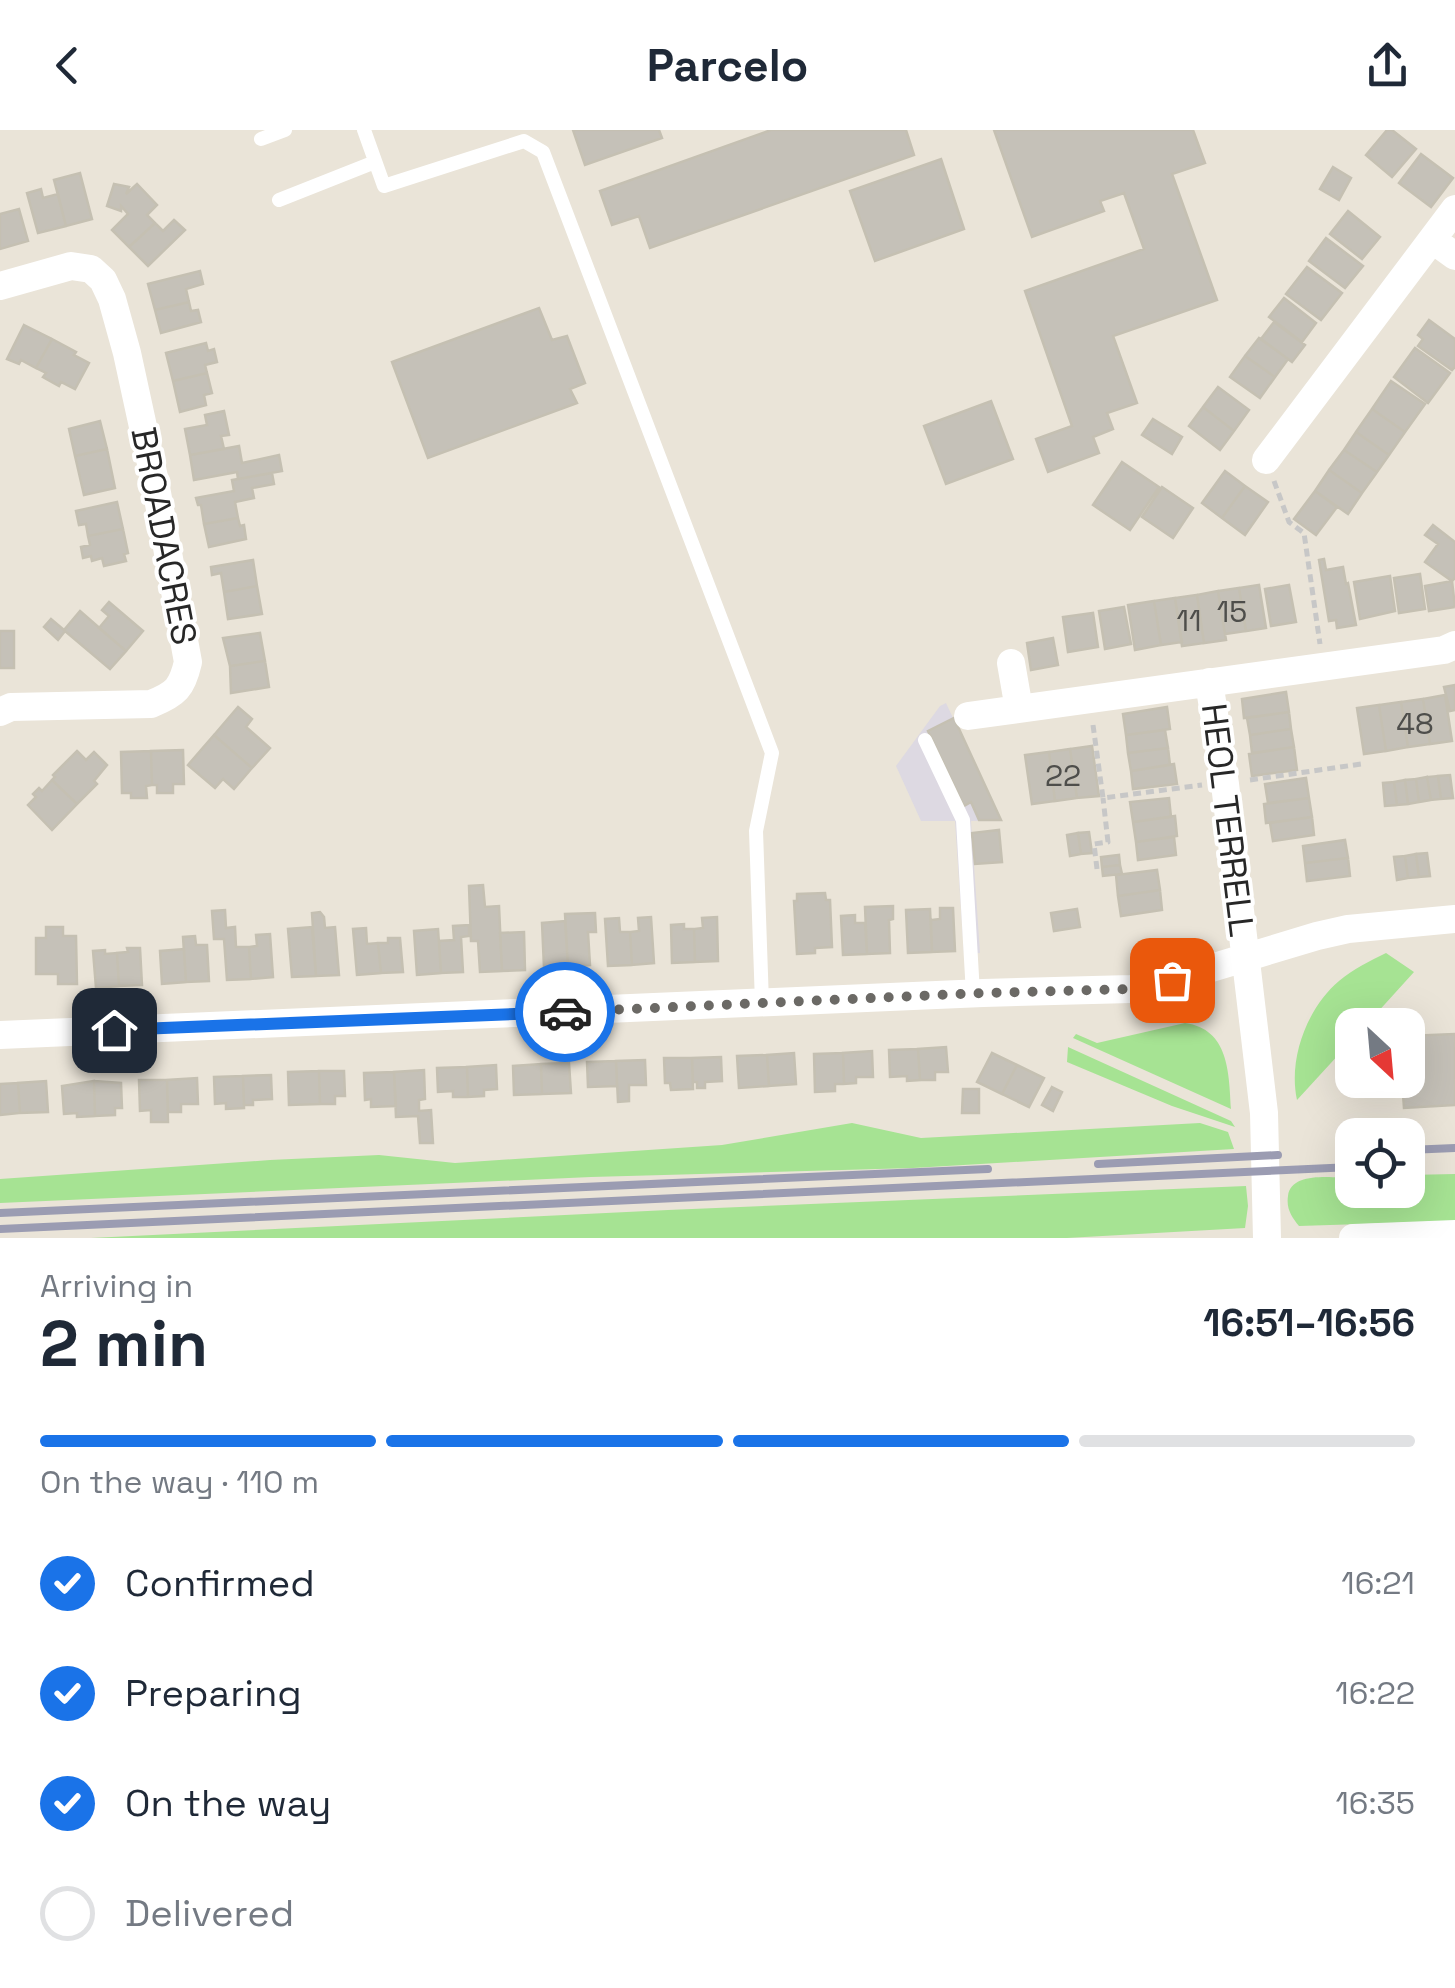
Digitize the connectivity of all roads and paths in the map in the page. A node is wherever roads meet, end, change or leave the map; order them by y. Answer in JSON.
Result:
{"nodes":[{"id":1,"x":285,"y":130,"type":"edge"},
{"id":2,"x":364,"y":130,"type":"edge"},
{"id":3,"x":261,"y":138,"type":"dead end"},
{"id":4,"x":375,"y":162,"type":"junction"},
{"id":5,"x":279,"y":200,"type":"dead end"},
{"id":6,"x":1455,"y":210,"type":"edge"},
{"id":7,"x":1444,"y":248,"type":"edge"},
{"id":8,"x":0,"y":286,"type":"edge"},
{"id":9,"x":1266,"y":460,"type":"joint"},
{"id":10,"x":1455,"y":645,"type":"edge"},
{"id":11,"x":1012,"y":663,"type":"dead end"},
{"id":12,"x":1324,"y":666,"type":"junction"},
{"id":13,"x":1209,"y":682,"type":"junction"},
{"id":14,"x":1090,"y":699,"type":"junction"},
{"id":15,"x":1019,"y":709,"type":"junction"},
{"id":16,"x":0,"y":712,"type":"edge"},
{"id":17,"x":968,"y":716,"type":"dead end"},
{"id":18,"x":925,"y":740,"type":"dead end"},
{"id":19,"x":1360,"y":764,"type":"dead end"},
{"id":20,"x":1225,"y":782,"type":"junction"},
{"id":21,"x":1103,"y":798,"type":"junction"},
{"id":22,"x":1097,"y":869,"type":"dead end"},
{"id":23,"x":1455,"y":919,"type":"edge"},
{"id":24,"x":1246,"y":958,"type":"junction"},
{"id":25,"x":973,"y":994,"type":"junction"},
{"id":26,"x":762,"y":1003,"type":"junction"},
{"id":27,"x":0,"y":1034,"type":"edge"},
{"id":28,"x":1455,"y":1234,"type":"edge"},
{"id":29,"x":1268,"y":1238,"type":"edge"},
{"id":30,"x":1353,"y":1238,"type":"edge"}],
"edges":[{"from":1,"to":3,"type":"lane"},
{"from":2,"to":4,"type":"lane"},
{"from":4,"to":5,"type":"lane"},
{"from":4,"to":26,"type":"lane"},
{"from":6,"to":7,"type":"street"},
{"from":7,"to":9,"type":"street"},
{"from":8,"to":16,"type":"street","name":"BROADACRES"},
{"from":9,"to":12,"type":"path"},
{"from":10,"to":12,"type":"street","name":"HEOL TERRELL"},
{"from":11,"to":15,"type":"street"},
{"from":12,"to":13,"type":"street","name":"HEOL TERRELL"},
{"from":13,"to":14,"type":"street","name":"HEOL TERRELL"},
{"from":13,"to":20,"type":"street","name":"HEOL TERRELL"},
{"from":14,"to":15,"type":"street","name":"HEOL TERRELL"},
{"from":14,"to":21,"type":"path"},
{"from":15,"to":17,"type":"street","name":"HEOL TERRELL"},
{"from":18,"to":25,"type":"lane"},
{"from":19,"to":20,"type":"path"},
{"from":20,"to":21,"type":"path"},
{"from":20,"to":24,"type":"street","name":"HEOL TERRELL"},
{"from":21,"to":22,"type":"path"},
{"from":23,"to":24,"type":"street"},
{"from":24,"to":25,"type":"street"},
{"from":24,"to":29,"type":"street","name":"HEOL TERRELL"},
{"from":25,"to":26,"type":"street"},
{"from":26,"to":27,"type":"street"},
{"from":28,"to":30,"type":"street"}]}
